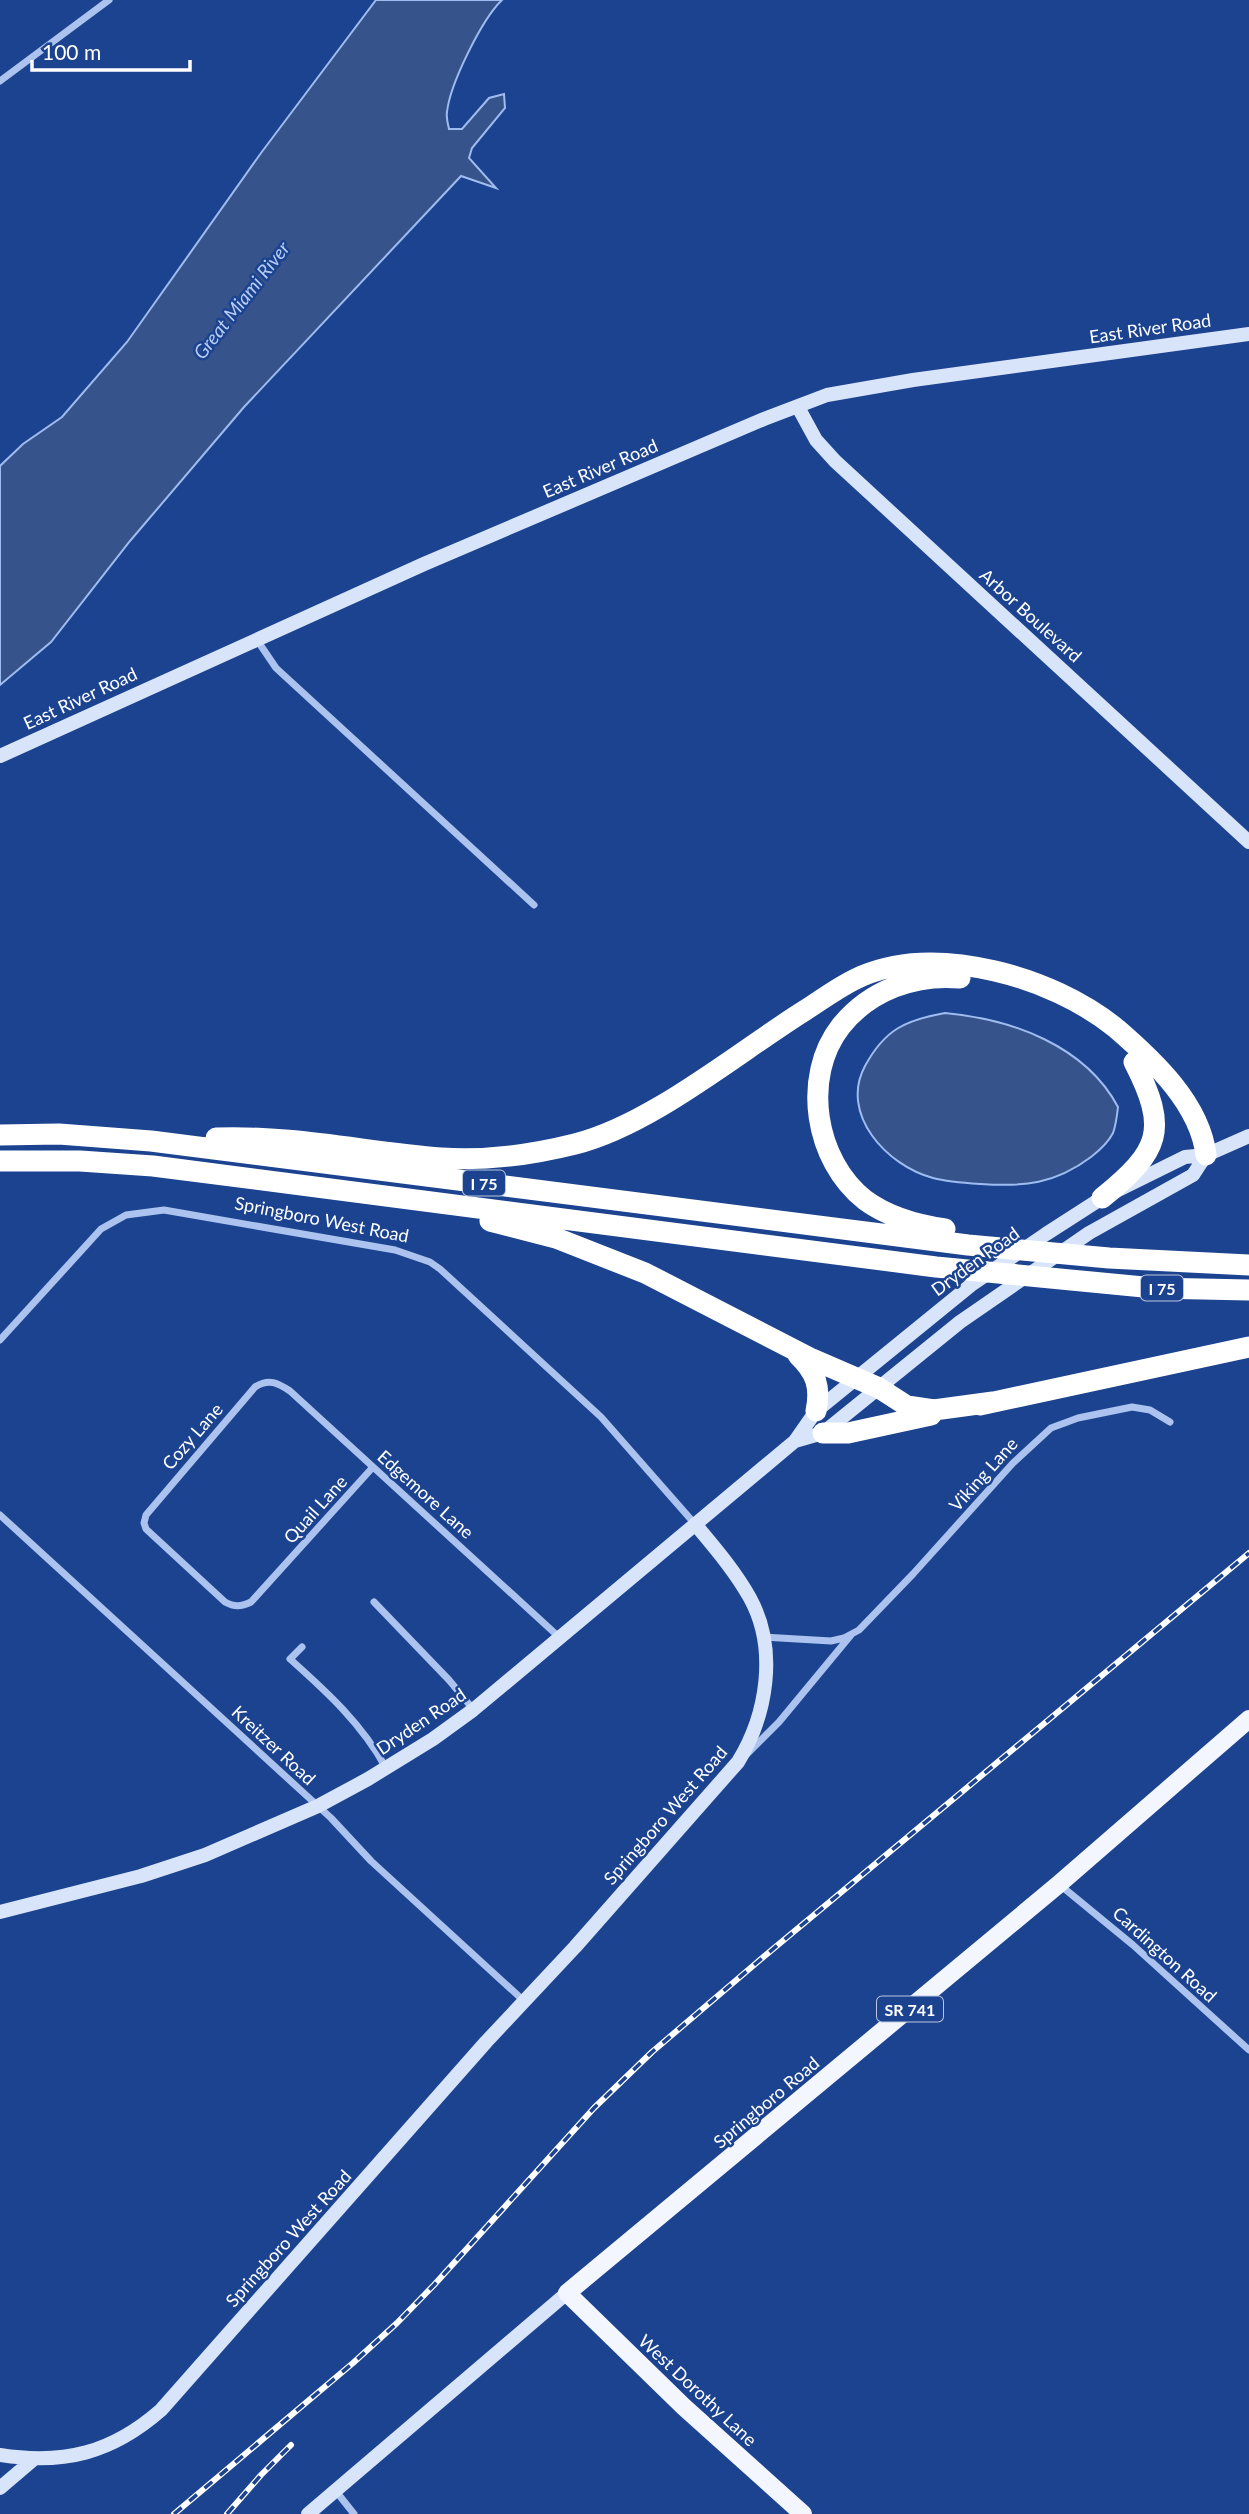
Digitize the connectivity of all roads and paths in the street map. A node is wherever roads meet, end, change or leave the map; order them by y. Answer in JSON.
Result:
{"nodes":[{"id":1,"x":109,"y":0,"type":"edge"},
{"id":2,"x":0,"y":81,"type":"edge"},
{"id":3,"x":1249,"y":334,"type":"edge"},
{"id":4,"x":798,"y":407,"type":"junction"},
{"id":5,"x":256,"y":639,"type":"junction"},
{"id":6,"x":0,"y":756,"type":"edge"},
{"id":7,"x":1249,"y":842,"type":"edge"},
{"id":8,"x":534,"y":905,"type":"dead end"},
{"id":9,"x":1134,"y":1062,"type":"junction"},
{"id":10,"x":0,"y":1135,"type":"edge"},
{"id":11,"x":1249,"y":1136,"type":"edge"},
{"id":12,"x":151,"y":1141,"type":"junction"},
{"id":13,"x":1206,"y":1155,"type":"junction"},
{"id":14,"x":0,"y":1161,"type":"edge"},
{"id":15,"x":372,"y":1194,"type":"junction"},
{"id":16,"x":1102,"y":1198,"type":"junction"},
{"id":17,"x":973,"y":1241,"type":"junction"},
{"id":18,"x":1249,"y":1265,"type":"edge"},
{"id":19,"x":1249,"y":1290,"type":"edge"},
{"id":20,"x":0,"y":1339,"type":"edge"},
{"id":21,"x":783,"y":1343,"type":"junction"},
{"id":22,"x":1249,"y":1347,"type":"edge"},
{"id":23,"x":856,"y":1379,"type":"junction"},
{"id":24,"x":269,"y":1381,"type":"joint"},
{"id":25,"x":879,"y":1388,"type":"junction"},
{"id":26,"x":993,"y":1402,"type":"junction"},
{"id":27,"x":816,"y":1411,"type":"junction"},
{"id":28,"x":1170,"y":1422,"type":"dead end"},
{"id":29,"x":823,"y":1433,"type":"junction"},
{"id":30,"x":795,"y":1441,"type":"junction"},
{"id":31,"x":373,"y":1467,"type":"junction"},
{"id":32,"x":0,"y":1515,"type":"edge"},
{"id":33,"x":144,"y":1518,"type":"joint"},
{"id":34,"x":695,"y":1524,"type":"junction"},
{"id":35,"x":374,"y":1602,"type":"dead end"},
{"id":36,"x":852,"y":1634,"type":"junction"},
{"id":37,"x":559,"y":1637,"type":"junction"},
{"id":38,"x":762,"y":1637,"type":"junction"},
{"id":39,"x":302,"y":1647,"type":"dead end"},
{"id":40,"x":473,"y":1710,"type":"junction"},
{"id":41,"x":1249,"y":1719,"type":"edge"},
{"id":42,"x":738,"y":1762,"type":"junction"},
{"id":43,"x":386,"y":1768,"type":"junction"},
{"id":44,"x":318,"y":1806,"type":"junction"},
{"id":45,"x":1059,"y":1884,"type":"junction"},
{"id":46,"x":0,"y":1912,"type":"edge"},
{"id":47,"x":524,"y":2001,"type":"junction"},
{"id":48,"x":1249,"y":2050,"type":"edge"},
{"id":49,"x":567,"y":2293,"type":"junction"},
{"id":50,"x":0,"y":2455,"type":"edge"},
{"id":51,"x":34,"y":2459,"type":"junction"},
{"id":52,"x":0,"y":2488,"type":"edge"},
{"id":53,"x":335,"y":2490,"type":"junction"},
{"id":54,"x":308,"y":2514,"type":"edge"},
{"id":55,"x":354,"y":2514,"type":"edge"},
{"id":56,"x":803,"y":2514,"type":"edge"}],
"edges":[{"from":1,"to":2,"type":"street"},
{"from":3,"to":4,"type":"street","name":"East River Road"},
{"from":4,"to":5,"type":"street","name":"East River Road"},
{"from":4,"to":7,"type":"street","name":"Arbor Boulevard"},
{"from":5,"to":6,"type":"street","name":"East River Road"},
{"from":5,"to":8,"type":"street"},
{"from":9,"to":13,"type":"highway"},
{"from":9,"to":16,"type":"highway"},
{"from":9,"to":17,"type":"highway"},
{"from":10,"to":12,"type":"highway","number":"I 75"},
{"from":11,"to":13,"type":"street","name":"Dryden Road"},
{"from":12,"to":13,"type":"highway"},
{"from":12,"to":17,"type":"highway","number":"I 75"},
{"from":13,"to":16,"type":"street","name":"Dryden Road"},
{"from":13,"to":25,"type":"street","name":"Dryden Road"},
{"from":14,"to":15,"type":"highway","number":"I 75"},
{"from":15,"to":19,"type":"highway","number":"I 75"},
{"from":15,"to":21,"type":"highway"},
{"from":16,"to":23,"type":"street","name":"Dryden Road"},
{"from":17,"to":18,"type":"highway","number":"I 75"},
{"from":20,"to":34,"type":"street","name":"Springboro West Road"},
{"from":21,"to":23,"type":"highway"},
{"from":21,"to":27,"type":"highway"},
{"from":22,"to":26,"type":"highway"},
{"from":23,"to":25,"type":"highway"},
{"from":23,"to":27,"type":"street","name":"Dryden Road"},
{"from":24,"to":31,"type":"street","name":"Edgemore Lane"},
{"from":24,"to":33,"type":"street","name":"Cozy Lane"},
{"from":25,"to":26,"type":"highway"},
{"from":25,"to":29,"type":"street","name":"Dryden Road"},
{"from":26,"to":29,"type":"highway"},
{"from":27,"to":30,"type":"street","name":"Dryden Road"},
{"from":28,"to":36,"type":"street","name":"Viking Lane"},
{"from":29,"to":30,"type":"street","name":"Dryden Road"},
{"from":30,"to":34,"type":"street","name":"Dryden Road"},
{"from":31,"to":33,"type":"street","name":"Quail Lane"},
{"from":31,"to":37,"type":"street","name":"Edgemore Lane"},
{"from":32,"to":44,"type":"street","name":"Kreitzer Road"},
{"from":34,"to":37,"type":"street","name":"Dryden Road"},
{"from":34,"to":38,"type":"street","name":"Springboro West Road"},
{"from":35,"to":40,"type":"street"},
{"from":36,"to":38,"type":"street"},
{"from":36,"to":42,"type":"street","name":"Viking Lane"},
{"from":37,"to":40,"type":"street","name":"Dryden Road"},
{"from":38,"to":42,"type":"street","name":"Springboro West Road"},
{"from":39,"to":43,"type":"street"},
{"from":40,"to":43,"type":"street","name":"Dryden Road"},
{"from":41,"to":45,"type":"main road","name":"Springboro Road","number":"SR 741"},
{"from":42,"to":47,"type":"street","name":"Springboro West Road"},
{"from":43,"to":44,"type":"street","name":"Dryden Road"},
{"from":44,"to":46,"type":"street","name":"Dryden Road"},
{"from":44,"to":47,"type":"street","name":"Kreitzer Road"},
{"from":45,"to":48,"type":"street","name":"Cardington Road"},
{"from":45,"to":49,"type":"main road","name":"Springboro Road","number":"SR 741"},
{"from":47,"to":51,"type":"street","name":"Springboro West Road"},
{"from":49,"to":53,"type":"street","name":"Springboro Road","number":"SR 741"},
{"from":49,"to":56,"type":"main road","name":"West Dorothy Lane"},
{"from":50,"to":51,"type":"street","name":"Springboro West Road"},
{"from":51,"to":52,"type":"street"},
{"from":53,"to":54,"type":"street","name":"Springboro Road","number":"SR 741"},
{"from":53,"to":55,"type":"street"}]}
